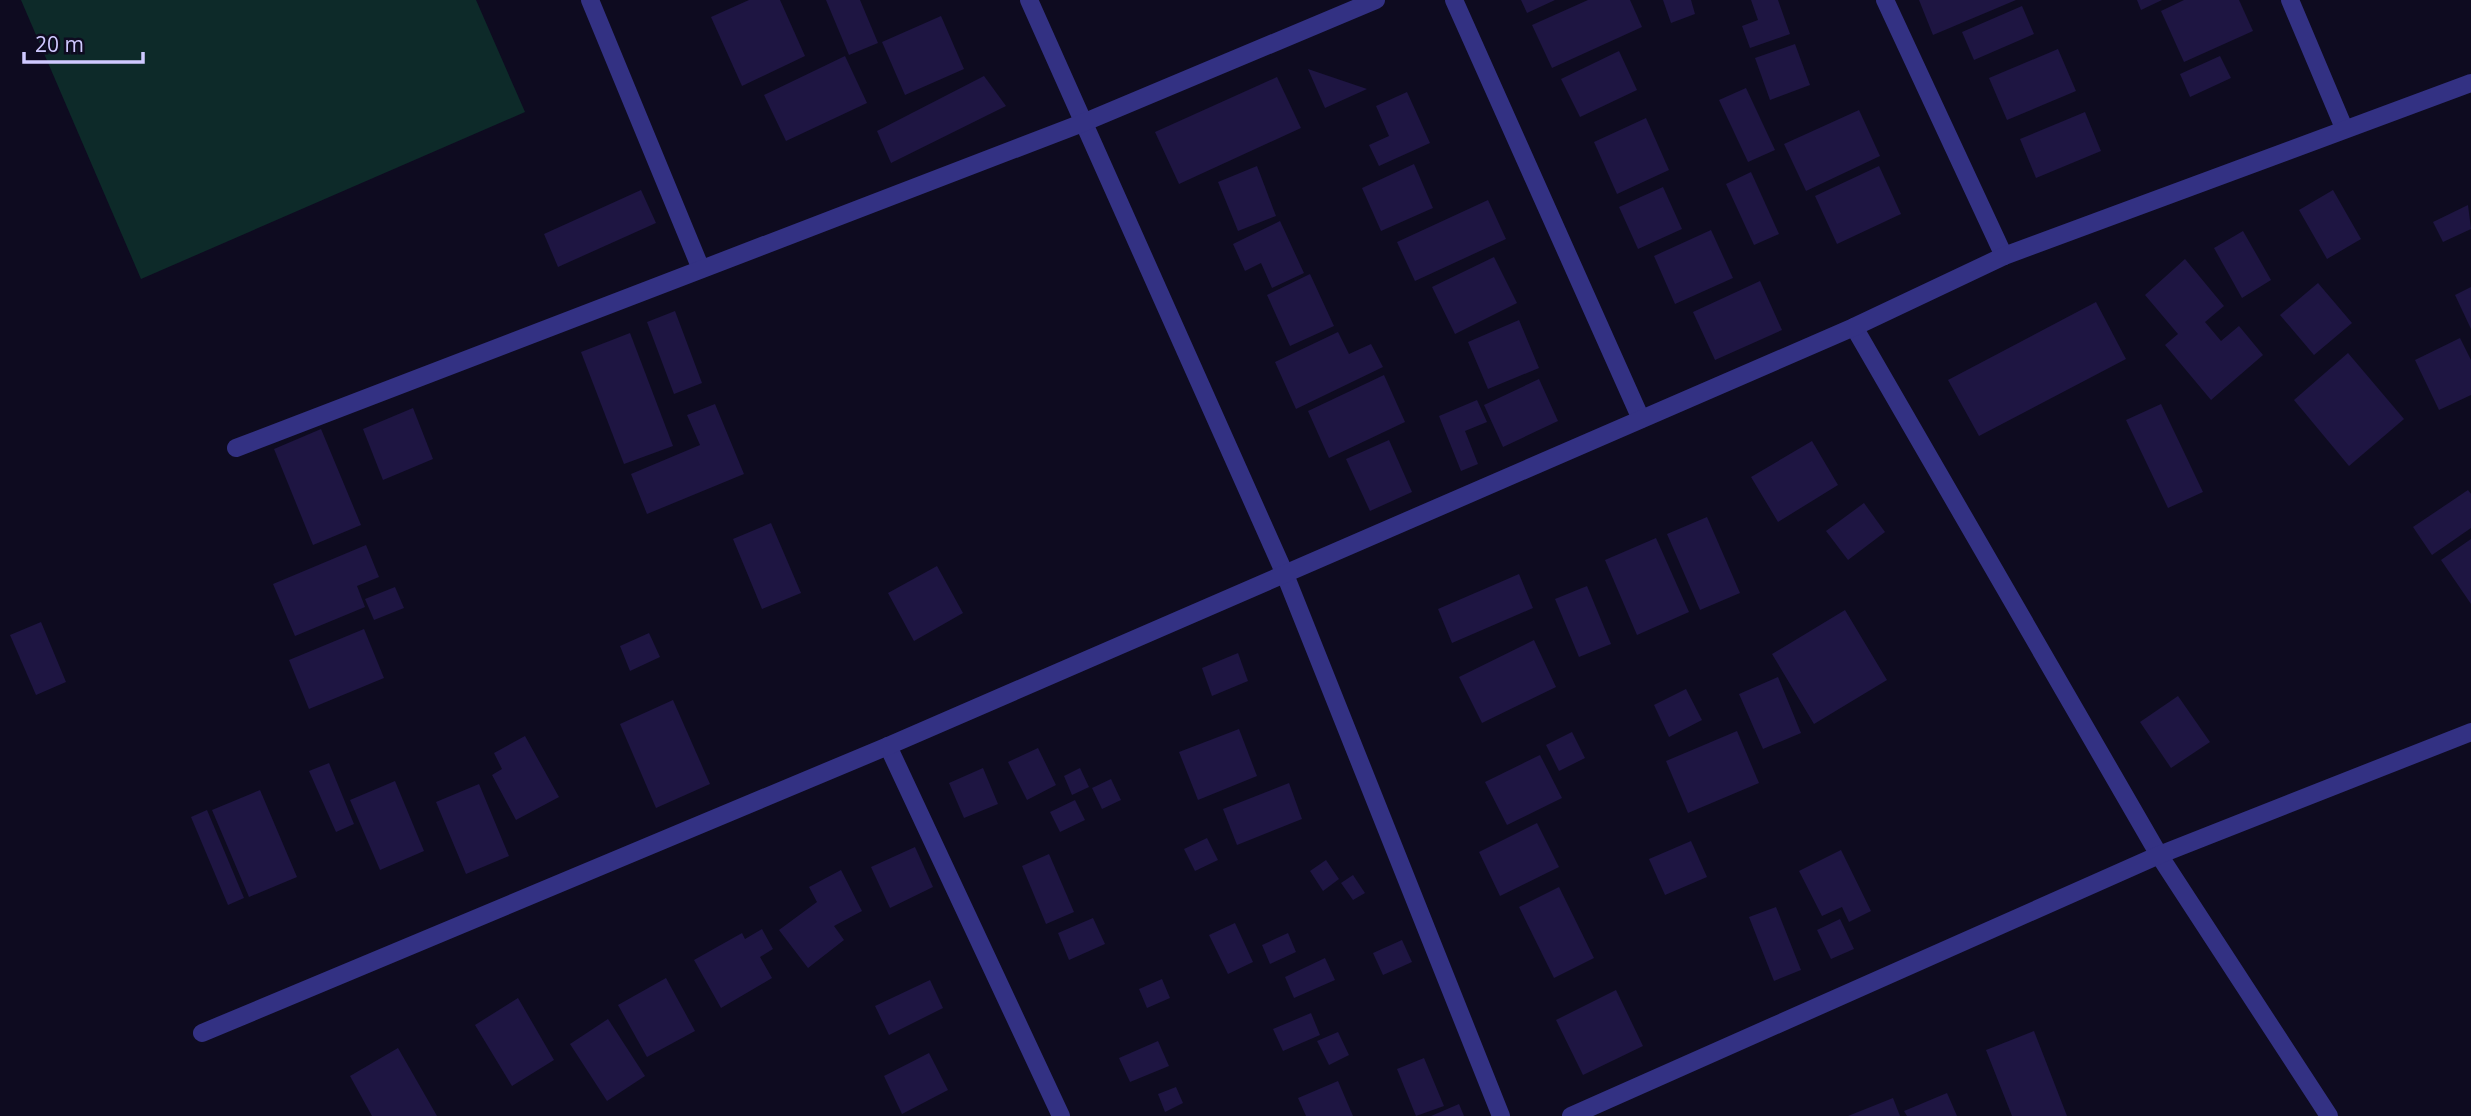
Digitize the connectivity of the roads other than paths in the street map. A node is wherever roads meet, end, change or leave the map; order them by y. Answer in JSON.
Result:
{"nodes":[{"id":1,"x":590,"y":0,"type":"edge"},
{"id":2,"x":1029,"y":0,"type":"edge"},
{"id":3,"x":1376,"y":0,"type":"edge"},
{"id":4,"x":1454,"y":0,"type":"edge"},
{"id":5,"x":1885,"y":0,"type":"edge"},
{"id":6,"x":2291,"y":0,"type":"edge"},
{"id":7,"x":2471,"y":83,"type":"edge"},
{"id":8,"x":1085,"y":122,"type":"junction"},
{"id":9,"x":2344,"y":128,"type":"junction"},
{"id":10,"x":2004,"y":256,"type":"junction"},
{"id":11,"x":701,"y":269,"type":"junction"},
{"id":12,"x":1854,"y":327,"type":"junction"},
{"id":13,"x":1642,"y":419,"type":"junction"},
{"id":14,"x":236,"y":448,"type":"dead end"},
{"id":15,"x":1284,"y":572,"type":"junction"},
{"id":16,"x":2471,"y":732,"type":"edge"},
{"id":17,"x":888,"y":746,"type":"junction"},
{"id":18,"x":2159,"y":855,"type":"junction"},
{"id":19,"x":202,"y":1033,"type":"dead end"},
{"id":20,"x":1061,"y":1116,"type":"edge"},
{"id":21,"x":1501,"y":1116,"type":"edge"},
{"id":22,"x":1572,"y":1116,"type":"edge"},
{"id":23,"x":2329,"y":1116,"type":"edge"}],
"edges":[{"from":1,"to":11,"type":"street"},
{"from":2,"to":8,"type":"street"},
{"from":3,"to":8,"type":"street"},
{"from":4,"to":13,"type":"street"},
{"from":5,"to":10,"type":"street"},
{"from":6,"to":9,"type":"street"},
{"from":7,"to":9,"type":"street"},
{"from":8,"to":11,"type":"street"},
{"from":8,"to":15,"type":"street"},
{"from":9,"to":10,"type":"street"},
{"from":10,"to":12,"type":"street"},
{"from":11,"to":14,"type":"street"},
{"from":12,"to":13,"type":"street"},
{"from":12,"to":18,"type":"street"},
{"from":13,"to":15,"type":"street"},
{"from":15,"to":17,"type":"street"},
{"from":15,"to":21,"type":"street"},
{"from":16,"to":18,"type":"street"},
{"from":17,"to":19,"type":"street"},
{"from":17,"to":20,"type":"street"},
{"from":18,"to":22,"type":"street"},
{"from":18,"to":23,"type":"street"}]}
